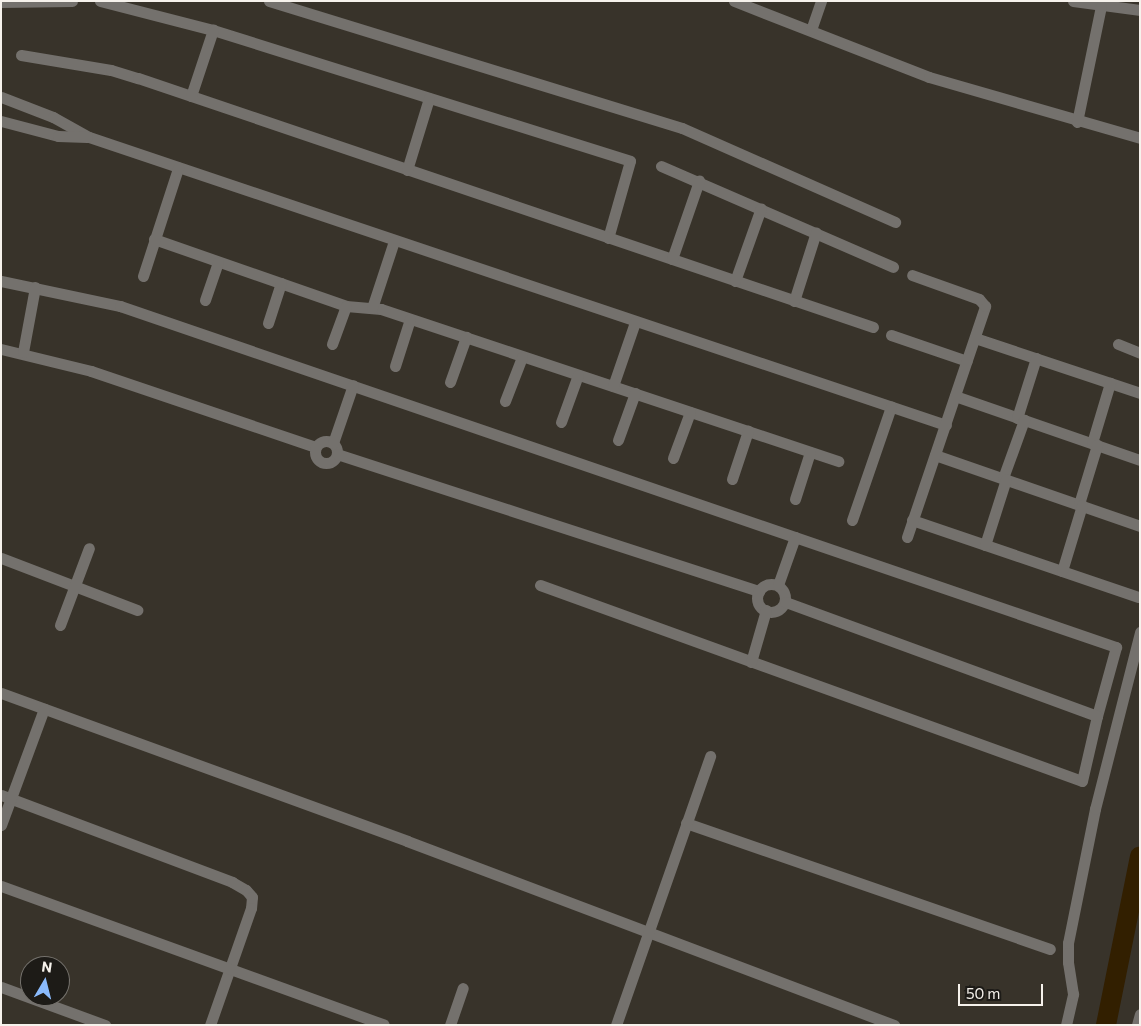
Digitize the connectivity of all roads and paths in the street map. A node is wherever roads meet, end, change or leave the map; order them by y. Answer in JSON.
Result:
{"nodes":[{"id":1,"x":72,"y":1,"type":"edge"},
{"id":2,"x":100,"y":1,"type":"edge"},
{"id":3,"x":269,"y":1,"type":"edge"},
{"id":4,"x":734,"y":1,"type":"edge"},
{"id":5,"x":821,"y":1,"type":"edge"},
{"id":6,"x":1073,"y":1,"type":"edge"},
{"id":7,"x":1,"y":2,"type":"edge"},
{"id":8,"x":1101,"y":6,"type":"junction"},
{"id":9,"x":1140,"y":10,"type":"edge"},
{"id":10,"x":213,"y":30,"type":"junction"},
{"id":11,"x":811,"y":30,"type":"junction"},
{"id":12,"x":21,"y":55,"type":"dead end"},
{"id":13,"x":191,"y":96,"type":"junction"},
{"id":14,"x":1,"y":97,"type":"edge"},
{"id":15,"x":429,"y":98,"type":"junction"},
{"id":16,"x":1,"y":121,"type":"edge"},
{"id":17,"x":1077,"y":122,"type":"junction"},
{"id":18,"x":89,"y":138,"type":"junction"},
{"id":19,"x":1140,"y":138,"type":"edge"},
{"id":20,"x":661,"y":166,"type":"dead end"},
{"id":21,"x":178,"y":168,"type":"junction"},
{"id":22,"x":407,"y":170,"type":"junction"},
{"id":23,"x":699,"y":181,"type":"junction"},
{"id":24,"x":761,"y":208,"type":"junction"},
{"id":25,"x":895,"y":222,"type":"dead end"},
{"id":26,"x":816,"y":232,"type":"junction"},
{"id":27,"x":608,"y":238,"type":"junction"},
{"id":28,"x":154,"y":239,"type":"junction"},
{"id":29,"x":394,"y":241,"type":"junction"},
{"id":30,"x":672,"y":260,"type":"junction"},
{"id":31,"x":218,"y":262,"type":"junction"},
{"id":32,"x":893,"y":266,"type":"dead end"},
{"id":33,"x":912,"y":275,"type":"dead end"},
{"id":34,"x":143,"y":276,"type":"dead end"},
{"id":35,"x":1,"y":281,"type":"edge"},
{"id":36,"x":735,"y":281,"type":"junction"},
{"id":37,"x":280,"y":284,"type":"junction"},
{"id":38,"x":35,"y":287,"type":"junction"},
{"id":39,"x":205,"y":300,"type":"dead end"},
{"id":40,"x":794,"y":301,"type":"junction"},
{"id":41,"x":346,"y":306,"type":"junction"},
{"id":42,"x":372,"y":308,"type":"junction"},
{"id":43,"x":410,"y":319,"type":"junction"},
{"id":44,"x":635,"y":322,"type":"junction"},
{"id":45,"x":268,"y":323,"type":"dead end"},
{"id":46,"x":873,"y":327,"type":"dead end"},
{"id":47,"x":891,"y":335,"type":"dead end"},
{"id":48,"x":466,"y":337,"type":"junction"},
{"id":49,"x":974,"y":338,"type":"junction"},
{"id":50,"x":332,"y":344,"type":"dead end"},
{"id":51,"x":1118,"y":344,"type":"dead end"},
{"id":52,"x":1,"y":349,"type":"edge"},
{"id":53,"x":22,"y":352,"type":"junction"},
{"id":54,"x":1140,"y":353,"type":"edge"},
{"id":55,"x":522,"y":356,"type":"junction"},
{"id":56,"x":1036,"y":358,"type":"junction"},
{"id":57,"x":967,"y":361,"type":"junction"},
{"id":58,"x":395,"y":366,"type":"dead end"},
{"id":59,"x":578,"y":374,"type":"junction"},
{"id":60,"x":450,"y":382,"type":"dead end"},
{"id":61,"x":1110,"y":383,"type":"junction"},
{"id":62,"x":353,"y":385,"type":"junction"},
{"id":63,"x":613,"y":386,"type":"junction"},
{"id":64,"x":635,"y":393,"type":"junction"},
{"id":65,"x":1140,"y":393,"type":"edge"},
{"id":66,"x":955,"y":396,"type":"junction"},
{"id":67,"x":505,"y":402,"type":"dead end"},
{"id":68,"x":891,"y":407,"type":"junction"},
{"id":69,"x":690,"y":412,"type":"junction"},
{"id":70,"x":1021,"y":419,"type":"junction"},
{"id":71,"x":561,"y":422,"type":"dead end"},
{"id":72,"x":946,"y":425,"type":"junction"},
{"id":73,"x":748,"y":431,"type":"junction"},
{"id":74,"x":618,"y":440,"type":"dead end"},
{"id":75,"x":1094,"y":444,"type":"junction"},
{"id":76,"x":315,"y":448,"type":"junction"},
{"id":77,"x":335,"y":448,"type":"junction"},
{"id":78,"x":810,"y":452,"type":"junction"},
{"id":79,"x":935,"y":455,"type":"junction"},
{"id":80,"x":673,"y":458,"type":"dead end"},
{"id":81,"x":1140,"y":460,"type":"edge"},
{"id":82,"x":838,"y":461,"type":"dead end"},
{"id":83,"x":732,"y":478,"type":"dead end"},
{"id":84,"x":1005,"y":479,"type":"junction"},
{"id":85,"x":795,"y":498,"type":"dead end"},
{"id":86,"x":1080,"y":505,"type":"junction"},
{"id":87,"x":852,"y":520,"type":"dead end"},
{"id":88,"x":912,"y":520,"type":"junction"},
{"id":89,"x":1140,"y":526,"type":"edge"},
{"id":90,"x":795,"y":537,"type":"junction"},
{"id":91,"x":907,"y":537,"type":"dead end"},
{"id":92,"x":985,"y":545,"type":"junction"},
{"id":93,"x":90,"y":548,"type":"dead end"},
{"id":94,"x":3,"y":558,"type":"edge"},
{"id":95,"x":1,"y":571,"type":"edge"},
{"id":96,"x":1062,"y":571,"type":"junction"},
{"id":97,"x":74,"y":585,"type":"junction"},
{"id":98,"x":540,"y":585,"type":"dead end"},
{"id":99,"x":778,"y":586,"type":"junction"},
{"id":100,"x":759,"y":591,"type":"junction"},
{"id":101,"x":1138,"y":597,"type":"edge"},
{"id":102,"x":785,"y":602,"type":"junction"},
{"id":103,"x":137,"y":610,"type":"dead end"},
{"id":104,"x":766,"y":610,"type":"junction"},
{"id":105,"x":60,"y":625,"type":"dead end"},
{"id":106,"x":1140,"y":632,"type":"edge"},
{"id":107,"x":751,"y":662,"type":"junction"},
{"id":108,"x":1,"y":693,"type":"edge"},
{"id":109,"x":44,"y":709,"type":"junction"},
{"id":110,"x":1097,"y":716,"type":"junction"},
{"id":111,"x":710,"y":756,"type":"dead end"},
{"id":112,"x":6,"y":796,"type":"edge"},
{"id":113,"x":686,"y":823,"type":"junction"},
{"id":114,"x":1,"y":826,"type":"edge"},
{"id":115,"x":1,"y":886,"type":"edge"},
{"id":116,"x":648,"y":932,"type":"junction"},
{"id":117,"x":1050,"y":949,"type":"dead end"},
{"id":118,"x":230,"y":970,"type":"junction"},
{"id":119,"x":1,"y":988,"type":"edge"},
{"id":120,"x":463,"y":988,"type":"dead end"},
{"id":121,"x":105,"y":1025,"type":"edge"},
{"id":122,"x":210,"y":1025,"type":"edge"},
{"id":123,"x":384,"y":1025,"type":"edge"},
{"id":124,"x":450,"y":1025,"type":"edge"},
{"id":125,"x":616,"y":1025,"type":"edge"},
{"id":126,"x":894,"y":1025,"type":"edge"},
{"id":127,"x":1066,"y":1025,"type":"edge"}],
"edges":[{"from":1,"to":7,"type":"street"},
{"from":2,"to":10,"type":"street"},
{"from":3,"to":25,"type":"street"},
{"from":4,"to":11,"type":"street"},
{"from":5,"to":11,"type":"street"},
{"from":6,"to":8,"type":"street"},
{"from":8,"to":9,"type":"street"},
{"from":8,"to":17,"type":"street"},
{"from":10,"to":13,"type":"street"},
{"from":10,"to":15,"type":"street"},
{"from":11,"to":17,"type":"street"},
{"from":12,"to":13,"type":"street"},
{"from":13,"to":22,"type":"street"},
{"from":14,"to":18,"type":"street"},
{"from":15,"to":22,"type":"street"},
{"from":15,"to":27,"type":"street"},
{"from":16,"to":18,"type":"street"},
{"from":17,"to":19,"type":"street"},
{"from":18,"to":21,"type":"street"},
{"from":20,"to":23,"type":"street"},
{"from":21,"to":28,"type":"street"},
{"from":21,"to":29,"type":"street"},
{"from":22,"to":27,"type":"street"},
{"from":23,"to":24,"type":"street"},
{"from":23,"to":30,"type":"street"},
{"from":24,"to":26,"type":"street"},
{"from":24,"to":36,"type":"street"},
{"from":26,"to":32,"type":"street"},
{"from":26,"to":40,"type":"street"},
{"from":27,"to":30,"type":"street"},
{"from":28,"to":31,"type":"street"},
{"from":28,"to":34,"type":"street"},
{"from":29,"to":42,"type":"street"},
{"from":29,"to":44,"type":"street"},
{"from":30,"to":36,"type":"street"},
{"from":31,"to":37,"type":"street"},
{"from":31,"to":39,"type":"street"},
{"from":33,"to":49,"type":"street"},
{"from":35,"to":38,"type":"street"},
{"from":36,"to":40,"type":"street"},
{"from":37,"to":41,"type":"street"},
{"from":37,"to":45,"type":"street"},
{"from":38,"to":53,"type":"street"},
{"from":38,"to":62,"type":"street"},
{"from":40,"to":46,"type":"street"},
{"from":41,"to":42,"type":"street"},
{"from":41,"to":50,"type":"street"},
{"from":42,"to":43,"type":"street"},
{"from":43,"to":48,"type":"street"},
{"from":43,"to":58,"type":"street"},
{"from":44,"to":63,"type":"street"},
{"from":44,"to":68,"type":"street"},
{"from":47,"to":57,"type":"street"},
{"from":48,"to":55,"type":"street"},
{"from":48,"to":60,"type":"street"},
{"from":49,"to":56,"type":"street"},
{"from":49,"to":57,"type":"street"},
{"from":51,"to":54,"type":"street"},
{"from":52,"to":53,"type":"street"},
{"from":53,"to":76,"type":"street"},
{"from":55,"to":59,"type":"street"},
{"from":55,"to":67,"type":"street"},
{"from":56,"to":61,"type":"street"},
{"from":56,"to":70,"type":"street"},
{"from":57,"to":66,"type":"street"},
{"from":59,"to":63,"type":"street"},
{"from":59,"to":71,"type":"street"},
{"from":61,"to":65,"type":"street"},
{"from":61,"to":75,"type":"street"},
{"from":62,"to":77,"type":"street"},
{"from":62,"to":90,"type":"street"},
{"from":63,"to":64,"type":"street"},
{"from":64,"to":69,"type":"street"},
{"from":64,"to":74,"type":"street"},
{"from":66,"to":70,"type":"street"},
{"from":66,"to":72,"type":"street"},
{"from":68,"to":72,"type":"street"},
{"from":68,"to":87,"type":"street"},
{"from":69,"to":73,"type":"street"},
{"from":69,"to":80,"type":"street"},
{"from":70,"to":75,"type":"street"},
{"from":70,"to":84,"type":"street"},
{"from":72,"to":79,"type":"street"},
{"from":73,"to":78,"type":"street"},
{"from":73,"to":83,"type":"street"},
{"from":75,"to":81,"type":"street"},
{"from":75,"to":86,"type":"street"},
{"from":76,"to":77,"type":"street"},
{"from":76,"to":77,"type":"street"},
{"from":77,"to":100,"type":"street"},
{"from":78,"to":82,"type":"street"},
{"from":78,"to":85,"type":"street"},
{"from":79,"to":84,"type":"street"},
{"from":79,"to":88,"type":"street"},
{"from":84,"to":86,"type":"street"},
{"from":84,"to":92,"type":"street"},
{"from":86,"to":89,"type":"street"},
{"from":86,"to":96,"type":"street"},
{"from":88,"to":91,"type":"street"},
{"from":88,"to":92,"type":"street"},
{"from":90,"to":99,"type":"street"},
{"from":90,"to":110,"type":"street"},
{"from":92,"to":96,"type":"street"},
{"from":93,"to":97,"type":"street"},
{"from":94,"to":95,"type":"street"},
{"from":94,"to":97,"type":"street"},
{"from":96,"to":101,"type":"street"},
{"from":97,"to":103,"type":"street"},
{"from":97,"to":105,"type":"street"},
{"from":98,"to":107,"type":"street"},
{"from":99,"to":100,"type":"street"},
{"from":99,"to":102,"type":"street"},
{"from":100,"to":104,"type":"street"},
{"from":102,"to":104,"type":"street"},
{"from":102,"to":110,"type":"street"},
{"from":104,"to":107,"type":"street"},
{"from":106,"to":127,"type":"street"},
{"from":107,"to":110,"type":"street"},
{"from":108,"to":109,"type":"street"},
{"from":109,"to":112,"type":"street"},
{"from":109,"to":116,"type":"street"},
{"from":111,"to":113,"type":"street"},
{"from":112,"to":114,"type":"street"},
{"from":112,"to":118,"type":"street"},
{"from":113,"to":116,"type":"street"},
{"from":113,"to":117,"type":"street"},
{"from":115,"to":118,"type":"street"},
{"from":116,"to":125,"type":"street"},
{"from":116,"to":126,"type":"street"},
{"from":118,"to":122,"type":"street"},
{"from":118,"to":123,"type":"street"},
{"from":119,"to":121,"type":"street"},
{"from":120,"to":124,"type":"street"}]}
